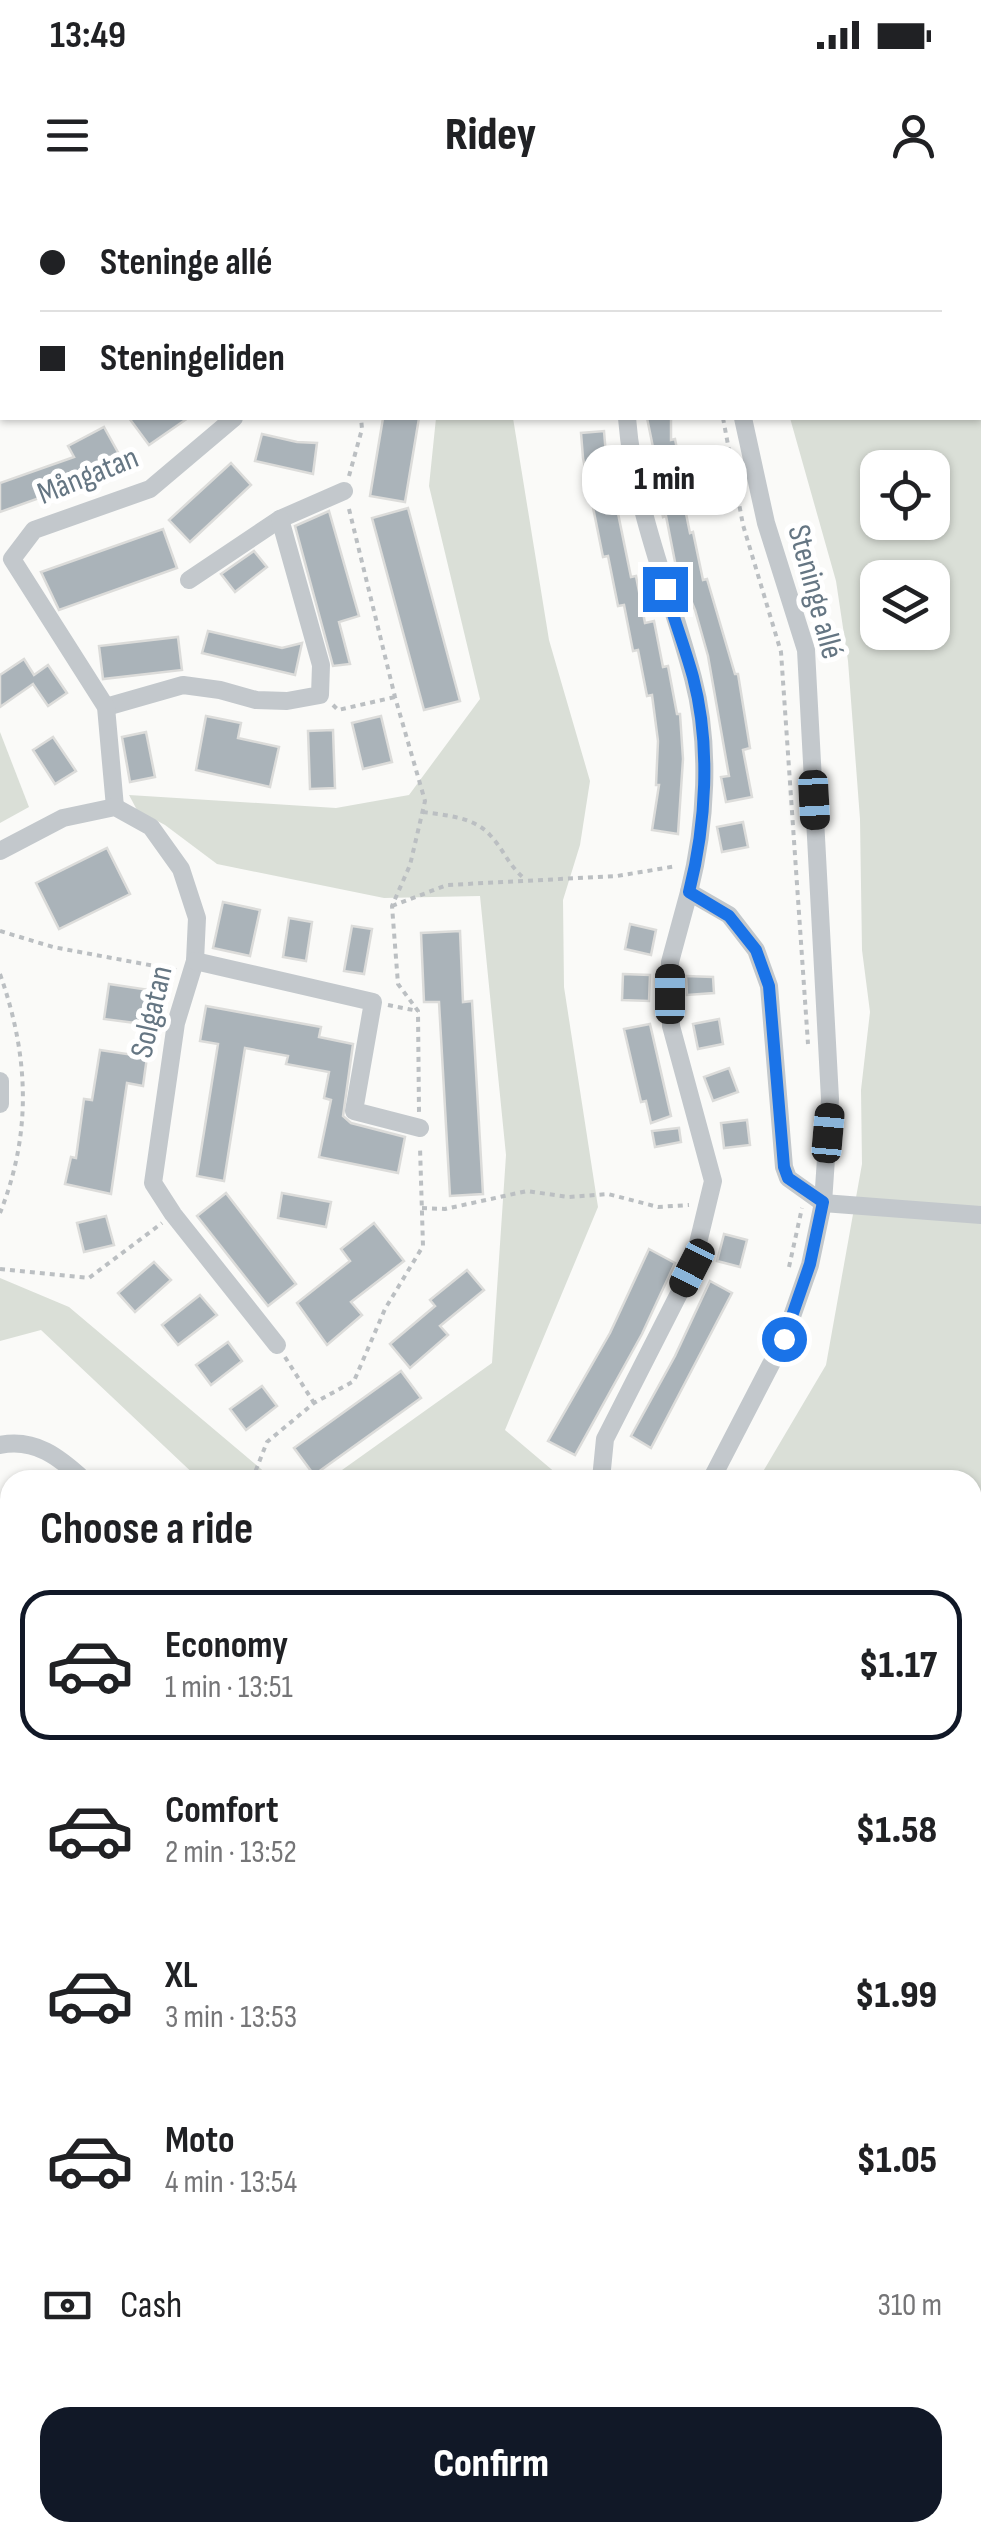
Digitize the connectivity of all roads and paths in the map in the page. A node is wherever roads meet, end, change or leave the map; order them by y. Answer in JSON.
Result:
{"nodes":[{"id":1,"x":232,"y":420,"type":"edge"},
{"id":2,"x":361,"y":420,"type":"edge"},
{"id":3,"x":627,"y":420,"type":"edge"},
{"id":4,"x":742,"y":420,"type":"edge"},
{"id":5,"x":344,"y":491,"type":"junction"},
{"id":6,"x":280,"y":519,"type":"junction"},
{"id":7,"x":189,"y":580,"type":"dead end"},
{"id":8,"x":320,"y":695,"type":"junction"},
{"id":9,"x":395,"y":698,"type":"junction"},
{"id":10,"x":106,"y":707,"type":"junction"},
{"id":11,"x":115,"y":807,"type":"junction"},
{"id":12,"x":422,"y":812,"type":"junction"},
{"id":13,"x":0,"y":851,"type":"edge"},
{"id":14,"x":696,"y":864,"type":"junction"},
{"id":15,"x":525,"y":879,"type":"junction"},
{"id":16,"x":689,"y":892,"type":"junction"},
{"id":17,"x":392,"y":906,"type":"junction"},
{"id":18,"x":0,"y":930,"type":"edge"},
{"id":19,"x":193,"y":967,"type":"junction"},
{"id":20,"x":373,"y":1002,"type":"junction"},
{"id":21,"x":418,"y":1011,"type":"junction"},
{"id":22,"x":0,"y":1081,"type":"edge"},
{"id":23,"x":0,"y":1104,"type":"edge"},
{"id":24,"x":420,"y":1128,"type":"junction"},
{"id":25,"x":823,"y":1202,"type":"junction"},
{"id":26,"x":708,"y":1204,"type":"junction"},
{"id":27,"x":421,"y":1208,"type":"junction"},
{"id":28,"x":174,"y":1214,"type":"junction"},
{"id":29,"x":981,"y":1215,"type":"edge"},
{"id":30,"x":0,"y":1270,"type":"edge"},
{"id":31,"x":277,"y":1345,"type":"joint"},
{"id":32,"x":314,"y":1403,"type":"junction"},
{"id":33,"x":0,"y":1445,"type":"edge"},
{"id":34,"x":73,"y":1470,"type":"edge"},
{"id":35,"x":256,"y":1470,"type":"edge"},
{"id":36,"x":602,"y":1470,"type":"edge"},
{"id":37,"x":716,"y":1470,"type":"edge"}],
"edges":[{"from":1,"to":10,"type":"street","name":"Mångatan"},
{"from":2,"to":5,"type":"path"},
{"from":3,"to":14,"type":"street"},
{"from":4,"to":25,"type":"street","name":"Steninge allé"},
{"from":5,"to":6,"type":"street"},
{"from":5,"to":9,"type":"path"},
{"from":6,"to":7,"type":"street"},
{"from":6,"to":8,"type":"street"},
{"from":8,"to":9,"type":"path"},
{"from":8,"to":10,"type":"street"},
{"from":9,"to":12,"type":"path"},
{"from":10,"to":11,"type":"street","name":"Mångatan"},
{"from":11,"to":13,"type":"street"},
{"from":11,"to":19,"type":"street","name":"Solgatan"},
{"from":12,"to":15,"type":"path"},
{"from":12,"to":17,"type":"path"},
{"from":14,"to":15,"type":"path"},
{"from":14,"to":16,"type":"street"},
{"from":15,"to":17,"type":"path"},
{"from":16,"to":25,"type":"street"},
{"from":16,"to":26,"type":"street"},
{"from":17,"to":21,"type":"path"},
{"from":18,"to":19,"type":"path"},
{"from":19,"to":20,"type":"street"},
{"from":19,"to":28,"type":"street","name":"Solgatan"},
{"from":20,"to":21,"type":"path"},
{"from":20,"to":24,"type":"street"},
{"from":21,"to":24,"type":"path"},
{"from":22,"to":23,"type":"street"},
{"from":24,"to":27,"type":"path"},
{"from":25,"to":29,"type":"street"},
{"from":25,"to":37,"type":"street","name":"Steninge allé"},
{"from":26,"to":27,"type":"path"},
{"from":26,"to":36,"type":"street"},
{"from":27,"to":32,"type":"path"},
{"from":28,"to":30,"type":"path"},
{"from":28,"to":31,"type":"street","name":"Solgatan"},
{"from":31,"to":32,"type":"path"},
{"from":32,"to":35,"type":"path"},
{"from":33,"to":34,"type":"street"}]}
